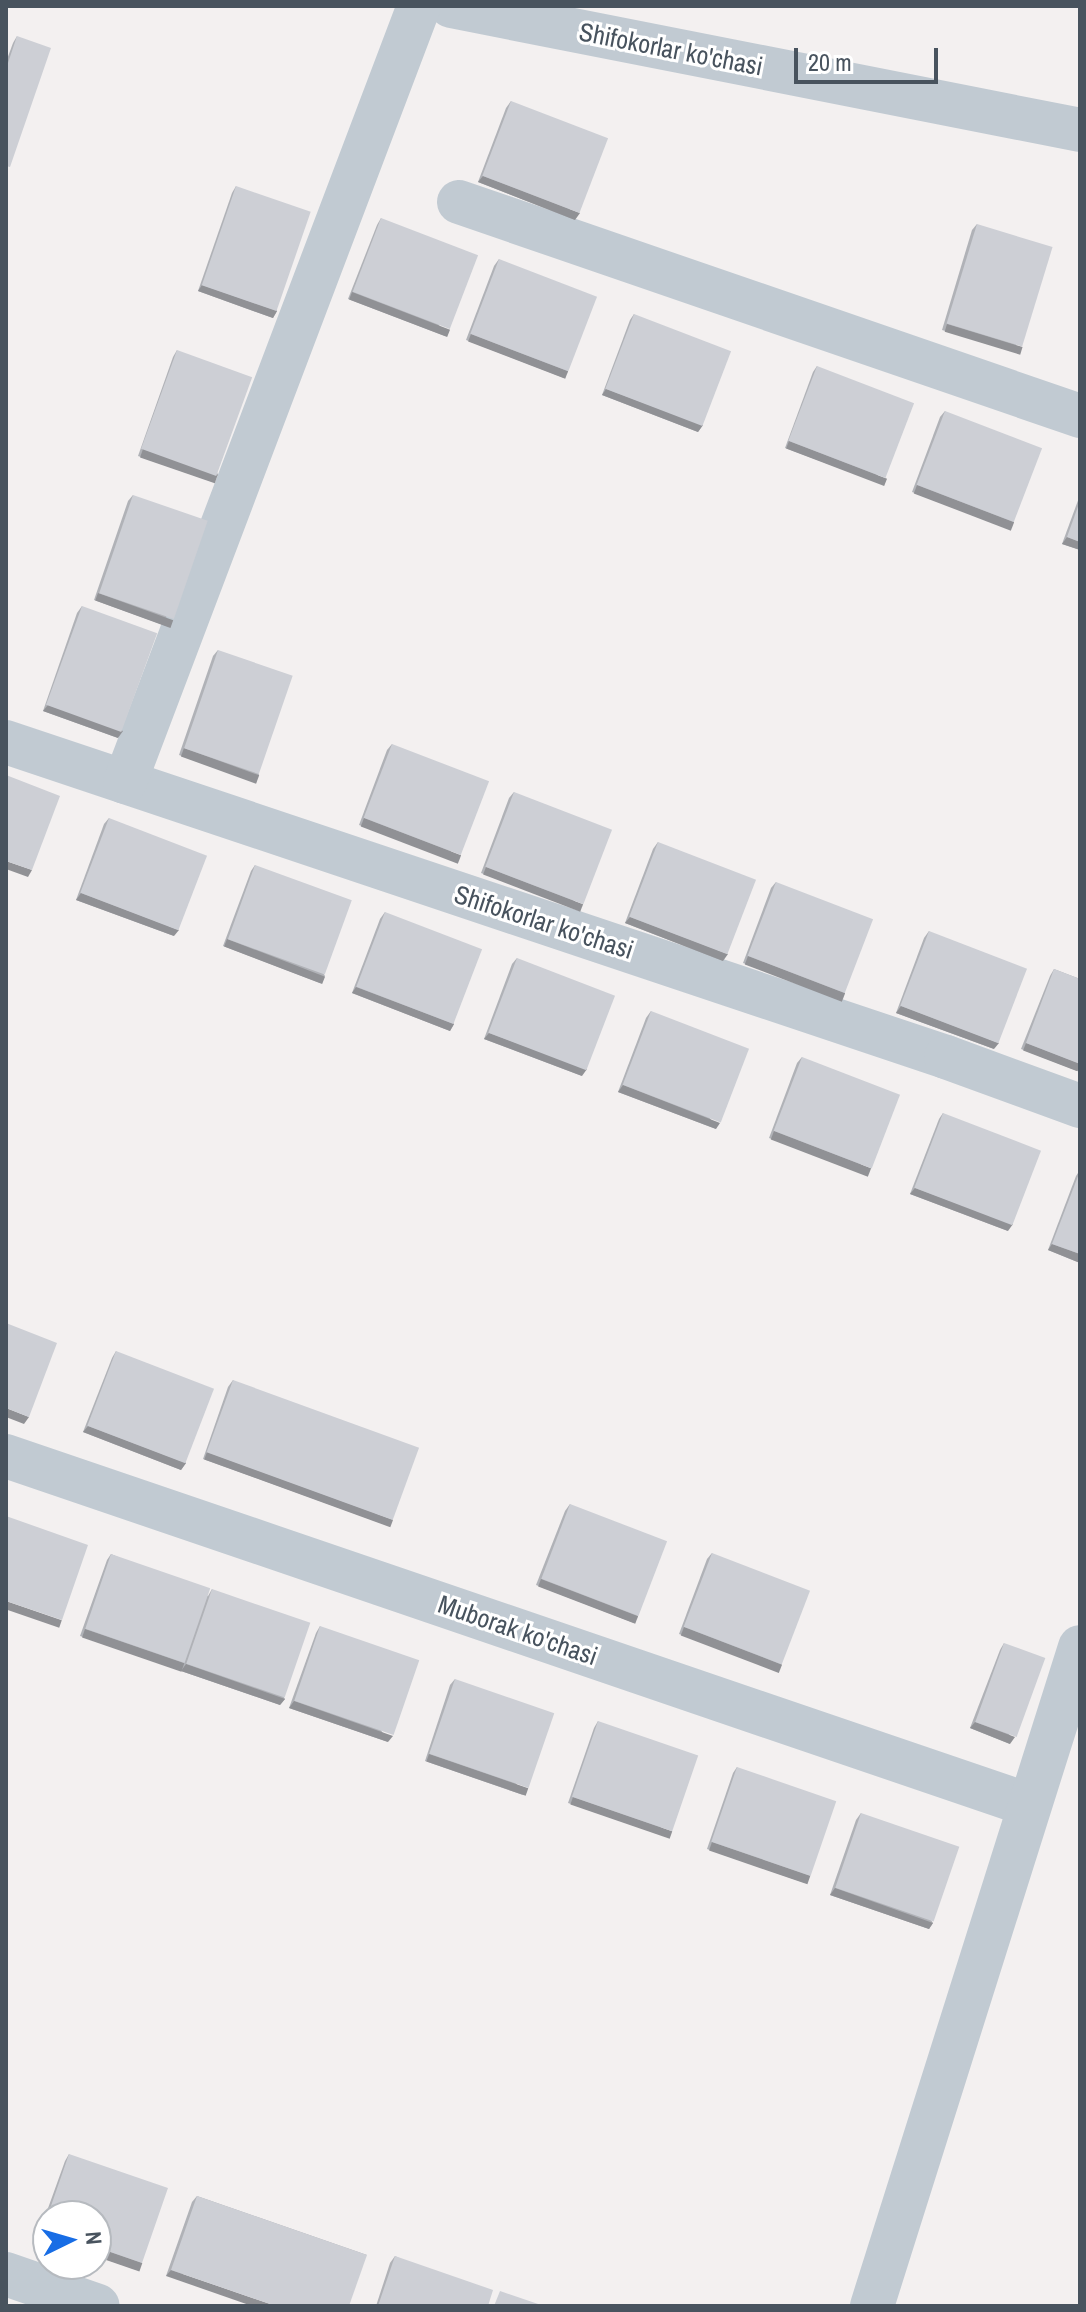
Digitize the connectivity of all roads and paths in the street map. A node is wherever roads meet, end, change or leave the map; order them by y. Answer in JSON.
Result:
{"nodes":[{"id":1,"x":419,"y":6,"type":"edge"},
{"id":2,"x":451,"y":6,"type":"edge"},
{"id":3,"x":1080,"y":130,"type":"edge"},
{"id":4,"x":459,"y":202,"type":"dead end"},
{"id":5,"x":1080,"y":416,"type":"edge"},
{"id":6,"x":6,"y":742,"type":"edge"},
{"id":7,"x":125,"y":782,"type":"junction"},
{"id":8,"x":1080,"y":1106,"type":"edge"},
{"id":9,"x":6,"y":1456,"type":"edge"},
{"id":10,"x":1080,"y":1647,"type":"edge"},
{"id":11,"x":1029,"y":1805,"type":"junction"},
{"id":12,"x":6,"y":2274,"type":"edge"},
{"id":13,"x":98,"y":2306,"type":"edge"},
{"id":14,"x":872,"y":2306,"type":"edge"}],
"edges":[{"from":1,"to":7,"type":"street"},
{"from":2,"to":3,"type":"street","name":"Shifokorlar ko'chasi"},
{"from":4,"to":5,"type":"street"},
{"from":6,"to":7,"type":"street","name":"Shifokorlar ko'chasi"},
{"from":7,"to":8,"type":"street","name":"Shifokorlar ko'chasi"},
{"from":9,"to":11,"type":"street","name":"Muborak ko'chasi"},
{"from":10,"to":11,"type":"street"},
{"from":11,"to":14,"type":"street"},
{"from":12,"to":13,"type":"street"}]}
